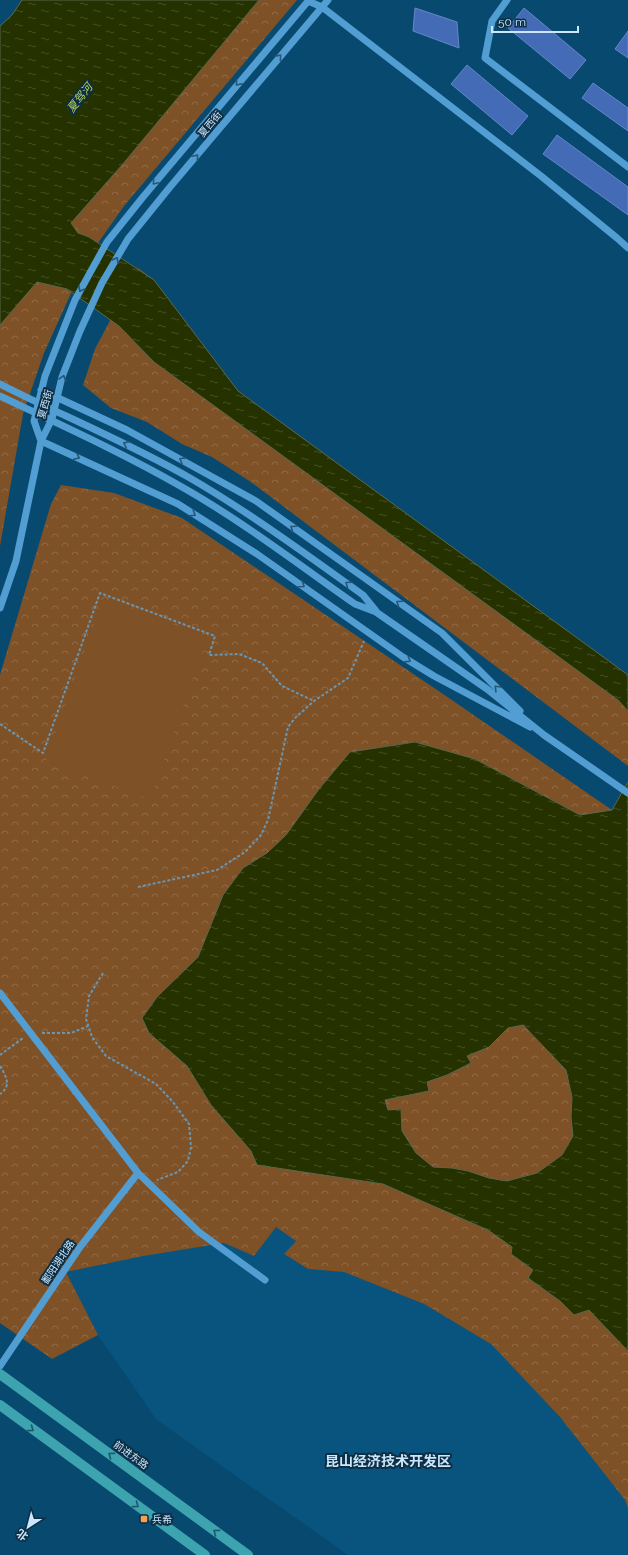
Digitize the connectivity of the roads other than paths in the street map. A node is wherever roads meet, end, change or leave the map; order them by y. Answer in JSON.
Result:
{"nodes":[{"id":1,"x":309,"y":0,"type":"edge"},
{"id":2,"x":328,"y":0,"type":"edge"},
{"id":3,"x":507,"y":0,"type":"edge"},
{"id":4,"x":322,"y":7,"type":"junction"},
{"id":5,"x":628,"y":167,"type":"edge"},
{"id":6,"x":626,"y":243,"type":"edge"},
{"id":7,"x":0,"y":384,"type":"edge"},
{"id":8,"x":41,"y":390,"type":"junction"},
{"id":9,"x":0,"y":396,"type":"edge"},
{"id":10,"x":58,"y":397,"type":"junction"},
{"id":11,"x":41,"y":441,"type":"junction"},
{"id":12,"x":0,"y":608,"type":"edge"},
{"id":13,"x":376,"y":612,"type":"junction"},
{"id":14,"x":544,"y":735,"type":"junction"},
{"id":15,"x":628,"y":793,"type":"edge"},
{"id":16,"x":0,"y":993,"type":"edge"},
{"id":17,"x":138,"y":1173,"type":"junction"},
{"id":18,"x":265,"y":1280,"type":"dead end"},
{"id":19,"x":0,"y":1366,"type":"edge"},
{"id":20,"x":0,"y":1374,"type":"edge"},
{"id":21,"x":0,"y":1406,"type":"edge"},
{"id":22,"x":205,"y":1555,"type":"edge"},
{"id":23,"x":248,"y":1555,"type":"edge"}],
"edges":[{"from":1,"to":4,"type":"street"},
{"from":1,"to":8,"type":"street","name":"夏西街","one_way":true},
{"from":2,"to":4,"type":"street","name":"夏西街"},
{"from":3,"to":5,"type":"street"},
{"from":4,"to":6,"type":"street"},
{"from":10,"to":4,"type":"street","name":"夏西街","one_way":true},
{"from":13,"to":7,"type":"street","one_way":true},
{"from":8,"to":10,"type":"street"},
{"from":8,"to":11,"type":"street","name":"夏西街"},
{"from":9,"to":13,"type":"street"},
{"from":10,"to":11,"type":"street","name":"夏西街"},
{"from":14,"to":10,"type":"street","one_way":true},
{"from":11,"to":12,"type":"street"},
{"from":11,"to":14,"type":"street","one_way":true},
{"from":13,"to":14,"type":"street"},
{"from":14,"to":15,"type":"street"},
{"from":16,"to":17,"type":"street"},
{"from":17,"to":18,"type":"street"},
{"from":17,"to":19,"type":"street","name":"鄱阳湖北路"},
{"from":23,"to":20,"type":"main road","name":"前进东路","one_way":true},
{"from":21,"to":22,"type":"main road","one_way":true}]}
